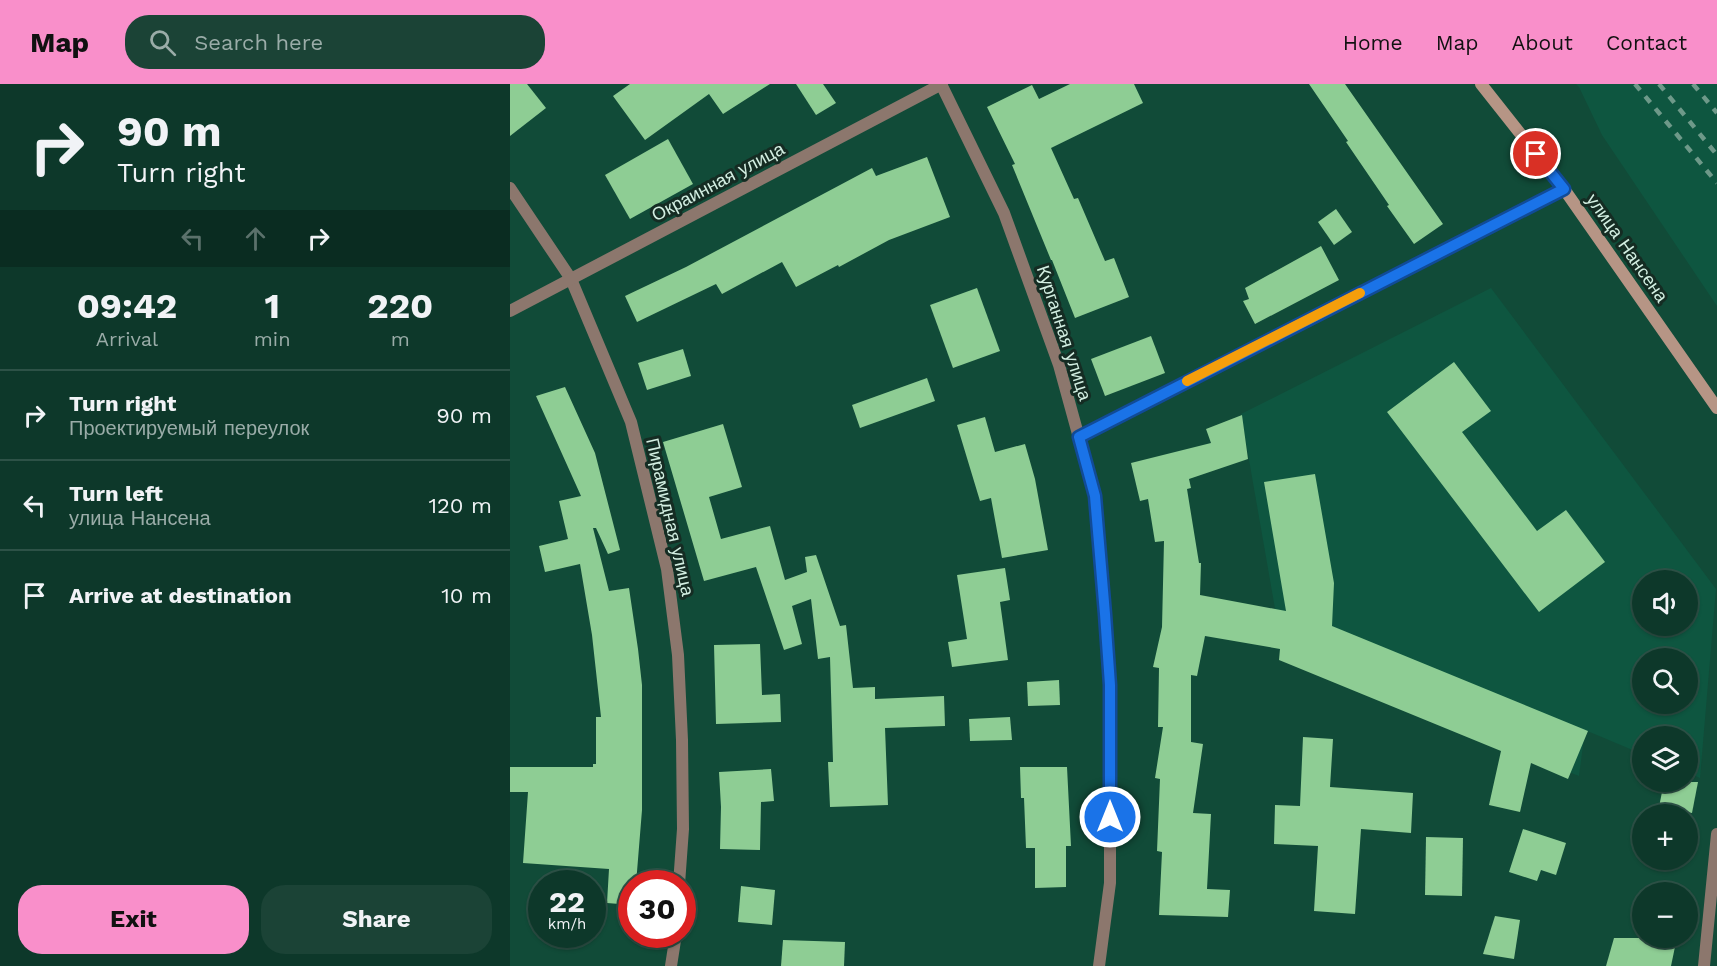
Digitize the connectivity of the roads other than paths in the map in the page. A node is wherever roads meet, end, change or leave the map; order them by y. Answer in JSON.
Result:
{"nodes":[{"id":1,"x":942,"y":84,"type":"edge"},
{"id":2,"x":1480,"y":84,"type":"edge"},
{"id":3,"x":510,"y":188,"type":"edge"},
{"id":4,"x":1564,"y":189,"type":"junction"},
{"id":5,"x":571,"y":279,"type":"junction"},
{"id":6,"x":510,"y":311,"type":"edge"},
{"id":7,"x":1717,"y":408,"type":"edge"},
{"id":8,"x":1079,"y":437,"type":"junction"},
{"id":9,"x":1717,"y":834,"type":"edge"},
{"id":10,"x":681,"y":870,"type":"edge"},
{"id":11,"x":674,"y":948,"type":"edge"},
{"id":12,"x":671,"y":966,"type":"edge"},
{"id":13,"x":1099,"y":966,"type":"edge"},
{"id":14,"x":1704,"y":966,"type":"edge"}],
"edges":[{"from":1,"to":5,"type":"street","name":"Окраинная улица"},
{"from":1,"to":8,"type":"street","name":"Курганная улица"},
{"from":2,"to":4,"type":"main road","name":"улица Нансена"},
{"from":3,"to":5,"type":"street","name":"Пирамидная улица"},
{"from":4,"to":7,"type":"main road","name":"улица Нансена"},
{"from":4,"to":8,"type":"street"},
{"from":5,"to":6,"type":"street","name":"Окраинная улица"},
{"from":5,"to":10,"type":"street","name":"Пирамидная улица"},
{"from":8,"to":13,"type":"street","name":"Курганная улица"},
{"from":9,"to":14,"type":"street"},
{"from":11,"to":12,"type":"street"}]}
